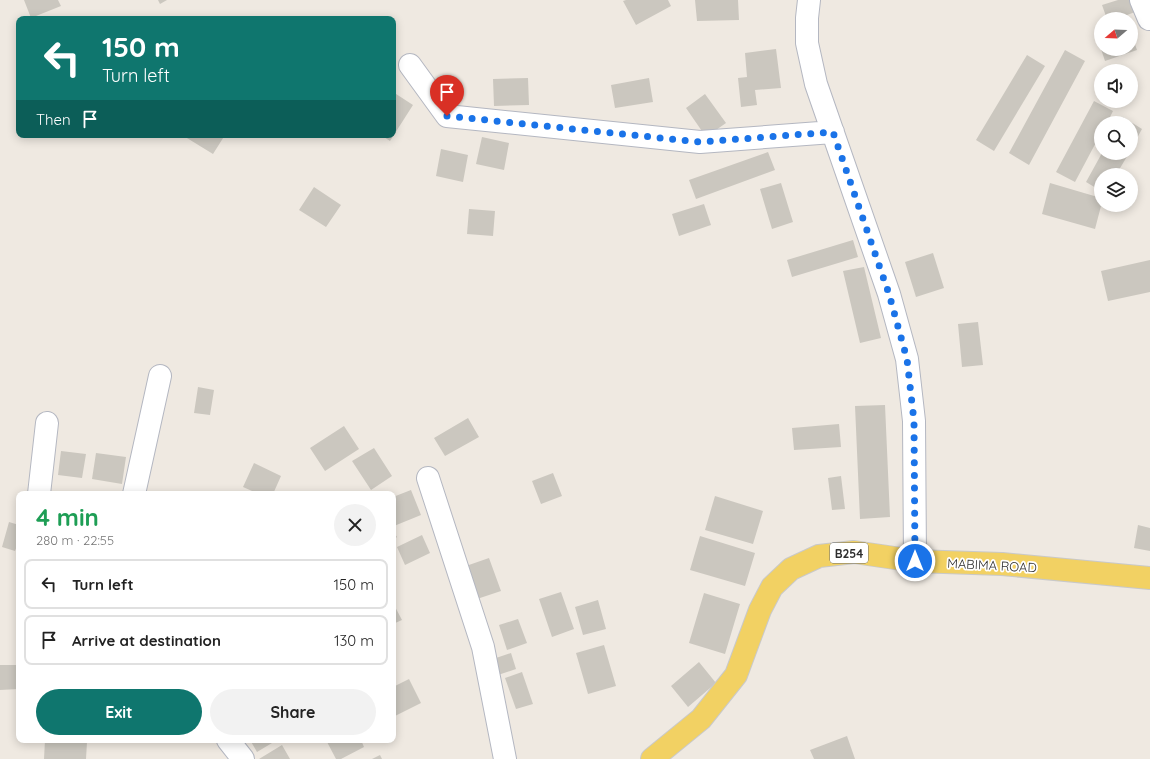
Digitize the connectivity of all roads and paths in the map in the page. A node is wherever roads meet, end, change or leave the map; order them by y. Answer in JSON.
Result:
{"nodes":[{"id":1,"x":809,"y":0,"type":"edge"},
{"id":2,"x":410,"y":65,"type":"dead end"},
{"id":3,"x":833,"y":132,"type":"junction"},
{"id":4,"x":160,"y":376,"type":"dead end"},
{"id":5,"x":47,"y":423,"type":"dead end"},
{"id":6,"x":428,"y":478,"type":"dead end"},
{"id":7,"x":39,"y":491,"type":"edge"},
{"id":8,"x":135,"y":491,"type":"edge"},
{"id":9,"x":915,"y":561,"type":"junction"},
{"id":10,"x":1150,"y":578,"type":"edge"},
{"id":11,"x":230,"y":743,"type":"edge"},
{"id":12,"x":243,"y":759,"type":"edge"},
{"id":13,"x":505,"y":759,"type":"edge"},
{"id":14,"x":652,"y":759,"type":"edge"}],
"edges":[{"from":1,"to":3,"type":"street"},
{"from":2,"to":3,"type":"street"},
{"from":3,"to":9,"type":"street"},
{"from":4,"to":8,"type":"street"},
{"from":5,"to":7,"type":"street"},
{"from":6,"to":13,"type":"street"},
{"from":9,"to":10,"type":"main road","name":"MABIMA ROAD","number":"B254"},
{"from":9,"to":14,"type":"main road","name":"MABIMA ROAD","number":"B254"},
{"from":11,"to":12,"type":"street"}]}
